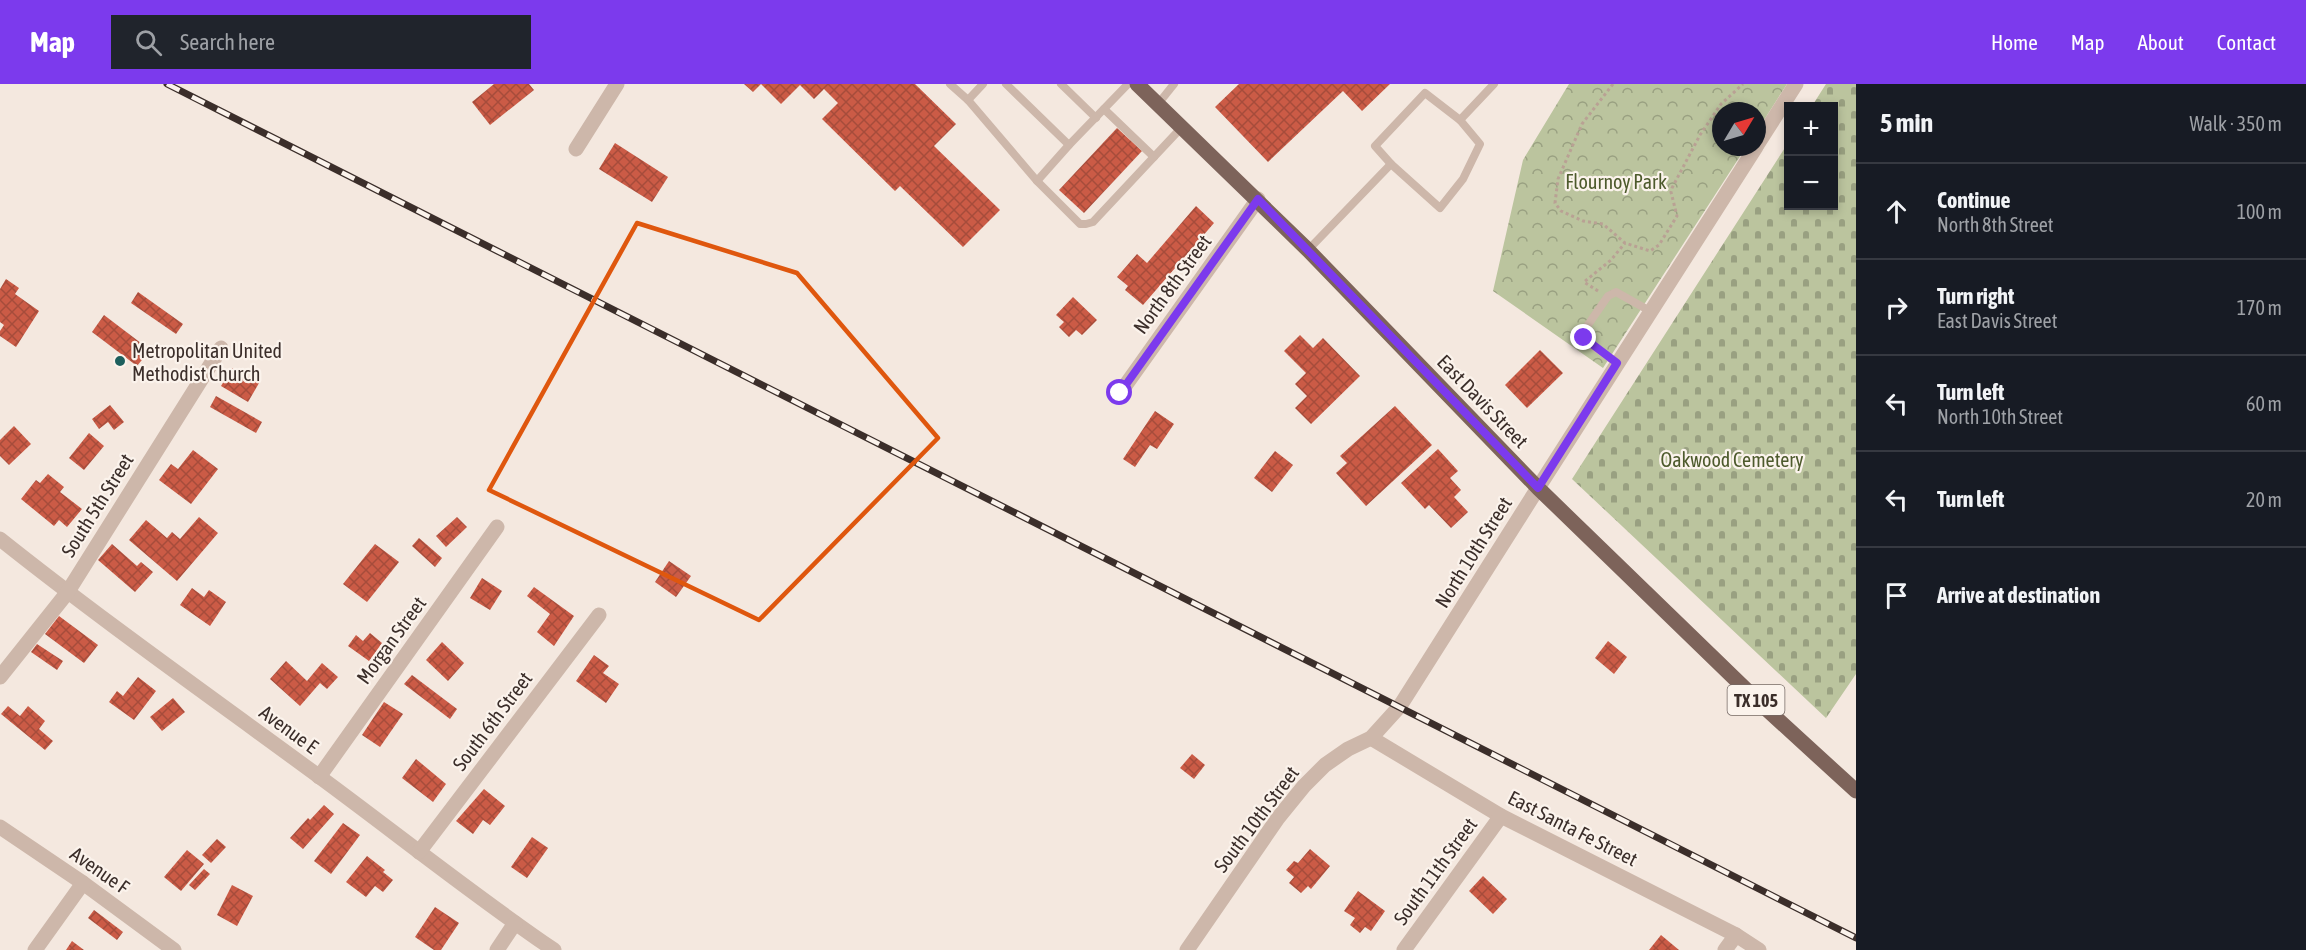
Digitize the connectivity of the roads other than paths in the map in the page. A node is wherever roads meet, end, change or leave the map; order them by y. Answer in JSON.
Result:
{"nodes":[{"id":1,"x":617,"y":84,"type":"edge"},
{"id":2,"x":950,"y":84,"type":"edge"},
{"id":3,"x":983,"y":84,"type":"edge"},
{"id":4,"x":1006,"y":84,"type":"edge"},
{"id":5,"x":1062,"y":84,"type":"edge"},
{"id":6,"x":1128,"y":84,"type":"edge"},
{"id":7,"x":1137,"y":84,"type":"edge"},
{"id":8,"x":1174,"y":84,"type":"edge"},
{"id":9,"x":1494,"y":84,"type":"edge"},
{"id":10,"x":1796,"y":84,"type":"edge"},
{"id":11,"x":968,"y":100,"type":"junction"},
{"id":12,"x":1158,"y":104,"type":"junction"},
{"id":13,"x":1104,"y":109,"type":"junction"},
{"id":14,"x":1096,"y":118,"type":"junction"},
{"id":15,"x":1460,"y":120,"type":"junction"},
{"id":16,"x":1182,"y":127,"type":"junction"},
{"id":17,"x":1766,"y":130,"type":"edge"},
{"id":18,"x":1069,"y":145,"type":"junction"},
{"id":19,"x":576,"y":149,"type":"dead end"},
{"id":20,"x":1750,"y":156,"type":"edge"},
{"id":21,"x":1154,"y":157,"type":"junction"},
{"id":22,"x":1391,"y":164,"type":"junction"},
{"id":23,"x":1037,"y":181,"type":"junction"},
{"id":24,"x":1258,"y":199,"type":"junction"},
{"id":25,"x":1308,"y":250,"type":"junction"},
{"id":26,"x":1650,"y":311,"type":"junction"},
{"id":27,"x":221,"y":348,"type":"dead end"},
{"id":28,"x":1617,"y":363,"type":"junction"},
{"id":29,"x":1120,"y":393,"type":"dead end"},
{"id":30,"x":1538,"y":488,"type":"junction"},
{"id":31,"x":497,"y":527,"type":"dead end"},
{"id":32,"x":0,"y":539,"type":"edge"},
{"id":33,"x":67,"y":592,"type":"junction"},
{"id":34,"x":599,"y":615,"type":"dead end"},
{"id":35,"x":0,"y":677,"type":"edge"},
{"id":36,"x":1401,"y":706,"type":"joint"},
{"id":37,"x":1371,"y":738,"type":"junction"},
{"id":38,"x":319,"y":777,"type":"junction"},
{"id":39,"x":1856,"y":791,"type":"edge"},
{"id":40,"x":1501,"y":816,"type":"junction"},
{"id":41,"x":0,"y":827,"type":"edge"},
{"id":42,"x":419,"y":852,"type":"junction"},
{"id":43,"x":83,"y":883,"type":"junction"},
{"id":44,"x":515,"y":923,"type":"junction"},
{"id":45,"x":1736,"y":935,"type":"junction"},
{"id":46,"x":35,"y":950,"type":"edge"},
{"id":47,"x":174,"y":950,"type":"edge"},
{"id":48,"x":497,"y":950,"type":"edge"},
{"id":49,"x":554,"y":950,"type":"edge"},
{"id":50,"x":1187,"y":950,"type":"edge"},
{"id":51,"x":1404,"y":950,"type":"edge"},
{"id":52,"x":1725,"y":950,"type":"edge"},
{"id":53,"x":1759,"y":950,"type":"edge"}],
"edges":[{"from":1,"to":19,"type":"street"},
{"from":2,"to":11,"type":"lane"},
{"from":3,"to":11,"type":"lane"},
{"from":4,"to":18,"type":"lane"},
{"from":5,"to":14,"type":"lane"},
{"from":6,"to":13,"type":"lane"},
{"from":7,"to":12,"type":"main road","name":"East Davis Street","number":"TX 105"},
{"from":8,"to":12,"type":"lane"},
{"from":9,"to":15,"type":"lane"},
{"from":10,"to":17,"type":"street","name":"North 10th Street"},
{"from":11,"to":23,"type":"lane"},
{"from":12,"to":16,"type":"main road","name":"East Davis Street","number":"TX 105"},
{"from":13,"to":14,"type":"lane"},
{"from":13,"to":21,"type":"lane"},
{"from":14,"to":18,"type":"lane"},
{"from":15,"to":22,"type":"lane"},
{"from":15,"to":22,"type":"lane"},
{"from":16,"to":21,"type":"lane"},
{"from":16,"to":24,"type":"main road","name":"East Davis Street","number":"TX 105"},
{"from":18,"to":23,"type":"lane"},
{"from":20,"to":26,"type":"street","name":"North 10th Street"},
{"from":21,"to":23,"type":"lane"},
{"from":22,"to":25,"type":"lane"},
{"from":24,"to":25,"type":"main road","name":"East Davis Street","number":"TX 105"},
{"from":24,"to":29,"type":"street","name":"North 8th Street"},
{"from":25,"to":30,"type":"main road","name":"East Davis Street","number":"TX 105"},
{"from":26,"to":28,"type":"street","name":"North 10th Street"},
{"from":26,"to":28,"type":"lane"},
{"from":27,"to":33,"type":"street","name":"South 5th Street"},
{"from":28,"to":30,"type":"street","name":"North 10th Street"},
{"from":30,"to":36,"type":"street","name":"North 10th Street"},
{"from":30,"to":39,"type":"main road","name":"East Davis Street","number":"TX 105"},
{"from":31,"to":38,"type":"street","name":"Morgan Street"},
{"from":32,"to":33,"type":"street","name":"Avenue E"},
{"from":33,"to":35,"type":"street","name":"South 5th Street"},
{"from":33,"to":38,"type":"street","name":"Avenue E"},
{"from":34,"to":42,"type":"street","name":"South 6th Street"},
{"from":36,"to":37,"type":"street","name":"South 10th Street"},
{"from":37,"to":40,"type":"street","name":"East Santa Fe Street"},
{"from":37,"to":50,"type":"street","name":"South 10th Street"},
{"from":38,"to":42,"type":"street","name":"Avenue E"},
{"from":40,"to":45,"type":"street","name":"East Santa Fe Street"},
{"from":40,"to":51,"type":"street","name":"South 11th Street"},
{"from":41,"to":43,"type":"street","name":"Avenue F"},
{"from":42,"to":44,"type":"street","name":"Avenue E"},
{"from":43,"to":46,"type":"street"},
{"from":43,"to":47,"type":"street","name":"Avenue F"},
{"from":44,"to":48,"type":"street"},
{"from":44,"to":49,"type":"street","name":"Avenue E"},
{"from":45,"to":52,"type":"street"},
{"from":45,"to":53,"type":"street","name":"East Santa Fe Street"}]}
